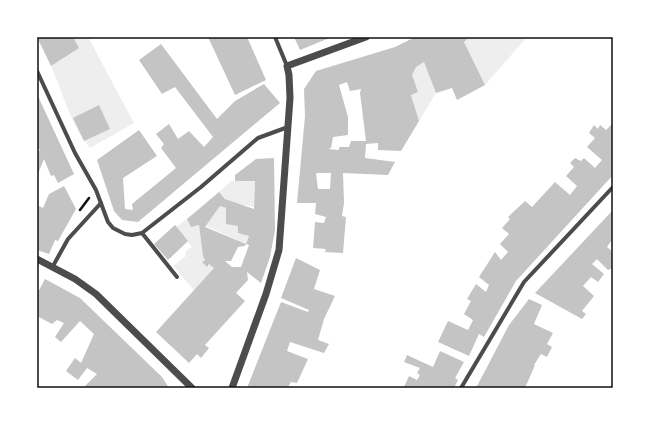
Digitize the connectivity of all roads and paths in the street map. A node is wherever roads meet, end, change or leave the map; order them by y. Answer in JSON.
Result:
{"nodes":[{"id":1,"x":274,"y":37,"type":"edge"},
{"id":2,"x":366,"y":37,"type":"edge"},
{"id":3,"x":287,"y":66,"type":"junction"},
{"id":4,"x":37,"y":72,"type":"edge"},
{"id":5,"x":288,"y":127,"type":"junction"},
{"id":6,"x":613,"y":187,"type":"edge"},
{"id":7,"x":101,"y":203,"type":"junction"},
{"id":8,"x":142,"y":234,"type":"junction"},
{"id":9,"x":37,"y":259,"type":"edge"},
{"id":10,"x":53,"y":266,"type":"junction"},
{"id":11,"x":177,"y":277,"type":"dead end"},
{"id":12,"x":192,"y":388,"type":"edge"},
{"id":13,"x":232,"y":388,"type":"edge"},
{"id":14,"x":461,"y":388,"type":"edge"}],
"edges":[{"from":1,"to":3,"type":"street"},
{"from":2,"to":3,"type":"street"},
{"from":3,"to":5,"type":"street"},
{"from":4,"to":7,"type":"street"},
{"from":5,"to":8,"type":"street"},
{"from":5,"to":13,"type":"street"},
{"from":6,"to":14,"type":"street"},
{"from":7,"to":8,"type":"street"},
{"from":7,"to":10,"type":"street"},
{"from":8,"to":11,"type":"street"},
{"from":9,"to":10,"type":"street"},
{"from":10,"to":12,"type":"street"}]}
